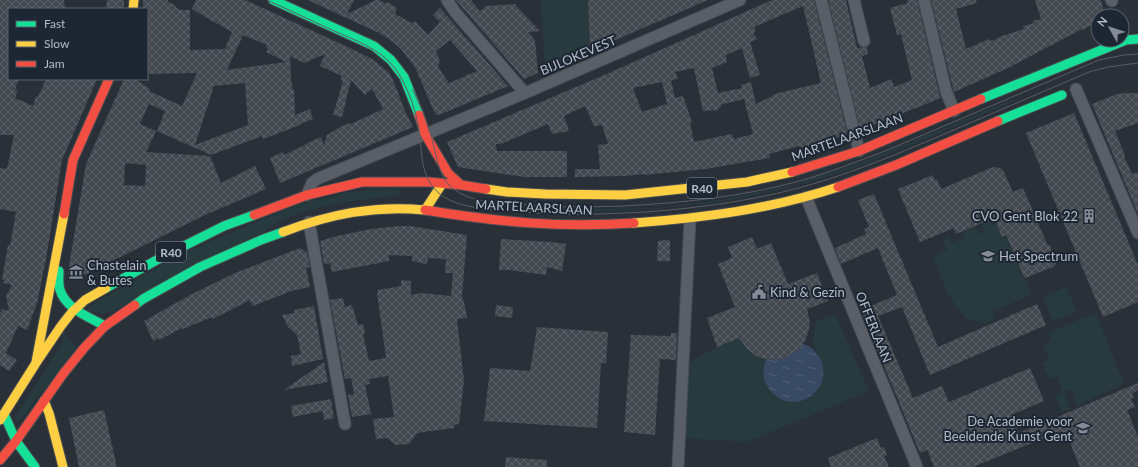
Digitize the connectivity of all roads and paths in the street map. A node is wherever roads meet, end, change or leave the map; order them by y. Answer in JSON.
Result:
{"nodes":[{"id":1,"x":273,"y":0,"type":"edge"},
{"id":2,"x":447,"y":0,"type":"edge"},
{"id":3,"x":740,"y":0,"type":"edge"},
{"id":4,"x":821,"y":0,"type":"edge"},
{"id":5,"x":854,"y":0,"type":"edge"},
{"id":6,"x":924,"y":0,"type":"edge"},
{"id":7,"x":1138,"y":39,"type":"edge"},
{"id":8,"x":864,"y":41,"type":"dead end"},
{"id":9,"x":109,"y":80,"type":"edge"},
{"id":10,"x":1076,"y":89,"type":"dead end"},
{"id":11,"x":525,"y":93,"type":"junction"},
{"id":12,"x":1062,"y":95,"type":"dead end"},
{"id":13,"x":954,"y":111,"type":"junction"},
{"id":14,"x":425,"y":134,"type":"junction"},
{"id":15,"x":858,"y":151,"type":"junction"},
{"id":16,"x":448,"y":173,"type":"junction"},
{"id":17,"x":442,"y":184,"type":"junction"},
{"id":18,"x":461,"y":185,"type":"junction"},
{"id":19,"x":307,"y":195,"type":"junction"},
{"id":20,"x":806,"y":197,"type":"junction"},
{"id":21,"x":426,"y":210,"type":"junction"},
{"id":22,"x":690,"y":219,"type":"junction"},
{"id":23,"x":309,"y":222,"type":"junction"},
{"id":24,"x":1138,"y":233,"type":"edge"},
{"id":25,"x":58,"y":248,"type":"junction"},
{"id":26,"x":74,"y":309,"type":"junction"},
{"id":27,"x":105,"y":326,"type":"junction"},
{"id":28,"x":36,"y":363,"type":"junction"},
{"id":29,"x":44,"y":401,"type":"junction"},
{"id":30,"x":2,"y":417,"type":"edge"},
{"id":31,"x":344,"y":424,"type":"dead end"},
{"id":32,"x":16,"y":441,"type":"junction"},
{"id":33,"x":0,"y":460,"type":"edge"},
{"id":34,"x":35,"y":467,"type":"edge"},
{"id":35,"x":63,"y":467,"type":"edge"},
{"id":36,"x":678,"y":467,"type":"edge"},
{"id":37,"x":917,"y":467,"type":"edge"}],
"edges":[{"from":1,"to":14,"type":"main road"},
{"from":2,"to":11,"type":"street"},
{"from":3,"to":11,"type":"street","name":"BIJLOKEVEST"},
{"from":4,"to":15,"type":"street"},
{"from":5,"to":8,"type":"street"},
{"from":6,"to":13,"type":"street"},
{"from":7,"to":13,"type":"main road","name":"MARTELAARSLAAN","number":"R40"},
{"from":9,"to":25,"type":"main road"},
{"from":10,"to":24,"type":"street"},
{"from":11,"to":14,"type":"street","name":"BIJLOKEVEST"},
{"from":12,"to":20,"type":"main road","name":"MARTELAARSLAAN","number":"R40"},
{"from":13,"to":15,"type":"main road","name":"MARTELAARSLAAN","number":"R40"},
{"from":14,"to":16,"type":"main road"},
{"from":14,"to":19,"type":"street"},
{"from":15,"to":18,"type":"main road","name":"MARTELAARSLAAN","number":"R40"},
{"from":16,"to":17,"type":"main road"},
{"from":16,"to":18,"type":"main road"},
{"from":17,"to":18,"type":"main road","name":"MARTELAARSLAAN","number":"R40"},
{"from":17,"to":19,"type":"main road","name":"MARTELAARSLAAN","number":"R40"},
{"from":17,"to":21,"type":"main road"},
{"from":19,"to":26,"type":"main road","name":"MARTELAARSLAAN","number":"R40"},
{"from":20,"to":22,"type":"main road","name":"MARTELAARSLAAN","number":"R40"},
{"from":20,"to":37,"type":"street","name":"OFFERLAAN"},
{"from":21,"to":22,"type":"main road","name":"MARTELAARSLAAN","number":"R40"},
{"from":21,"to":23,"type":"main road","name":"MARTELAARSLAAN","number":"R40"},
{"from":22,"to":36,"type":"street"},
{"from":23,"to":27,"type":"main road","name":"MARTELAARSLAAN","number":"R40"},
{"from":23,"to":31,"type":"street"},
{"from":25,"to":26,"type":"main road"},
{"from":25,"to":28,"type":"main road"},
{"from":26,"to":27,"type":"main road"},
{"from":26,"to":28,"type":"main road","name":"MARTELAARSLAAN","number":"R40"},
{"from":27,"to":29,"type":"main road","name":"MARTELAARSLAAN","number":"R40"},
{"from":28,"to":30,"type":"main road","number":"R40"},
{"from":29,"to":32,"type":"main road","name":"MARTELAARSLAAN","number":"R40"},
{"from":29,"to":35,"type":"main road"},
{"from":30,"to":32,"type":"main road"},
{"from":32,"to":33,"type":"main road","number":"R40"},
{"from":32,"to":34,"type":"main road"}]}
